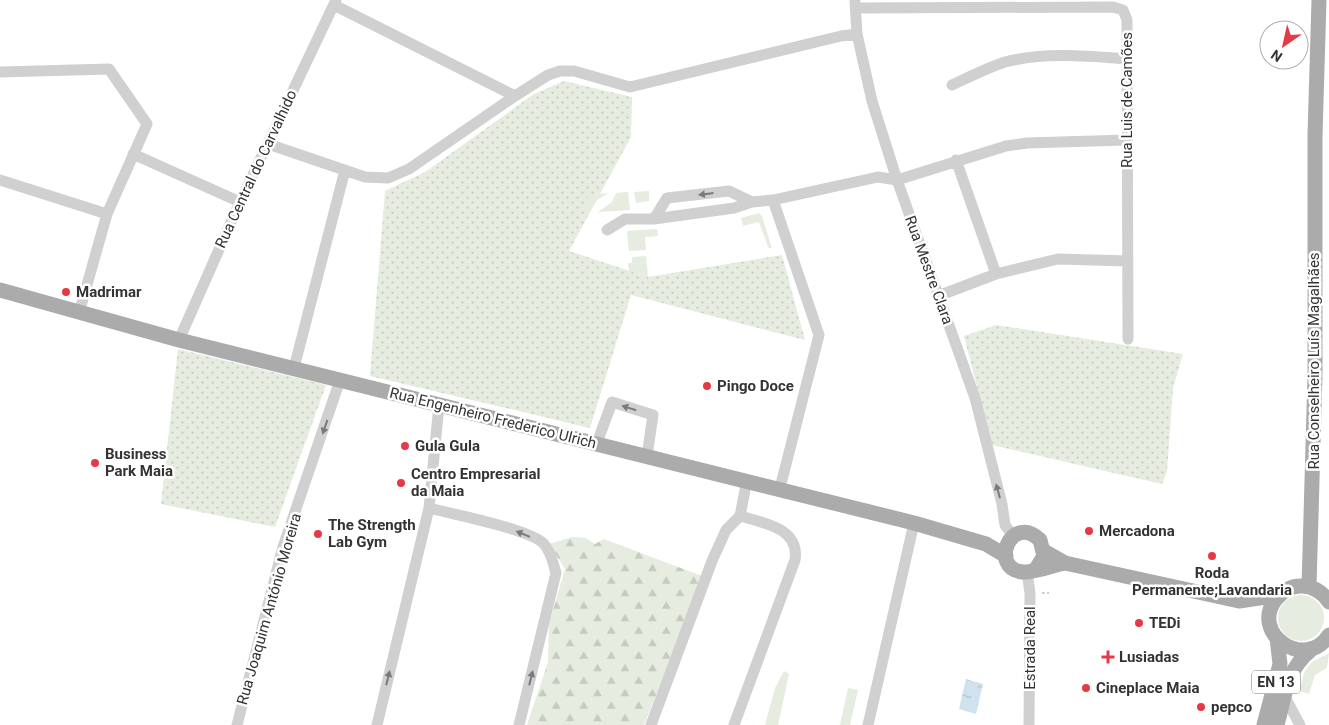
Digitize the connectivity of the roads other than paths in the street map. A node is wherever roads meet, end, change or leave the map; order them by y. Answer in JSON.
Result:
{"nodes":[{"id":1,"x":1310,"y":0,"type":"edge"},
{"id":2,"x":1319,"y":0,"type":"edge"},
{"id":3,"x":335,"y":3,"type":"edge"},
{"id":4,"x":855,"y":4,"type":"edge"},
{"id":5,"x":1015,"y":4,"type":"edge"},
{"id":6,"x":857,"y":34,"type":"junction"},
{"id":7,"x":1127,"y":58,"type":"junction"},
{"id":8,"x":0,"y":72,"type":"edge"},
{"id":9,"x":952,"y":85,"type":"dead end"},
{"id":10,"x":515,"y":96,"type":"junction"},
{"id":11,"x":1314,"y":136,"type":"junction"},
{"id":12,"x":1127,"y":140,"type":"junction"},
{"id":13,"x":268,"y":144,"type":"junction"},
{"id":14,"x":133,"y":154,"type":"junction"},
{"id":15,"x":956,"y":160,"type":"junction"},
{"id":16,"x":345,"y":170,"type":"junction"},
{"id":17,"x":0,"y":180,"type":"edge"},
{"id":18,"x":897,"y":180,"type":"junction"},
{"id":19,"x":774,"y":200,"type":"junction"},
{"id":20,"x":240,"y":202,"type":"junction"},
{"id":21,"x":752,"y":202,"type":"junction"},
{"id":22,"x":107,"y":214,"type":"junction"},
{"id":23,"x":654,"y":219,"type":"junction"},
{"id":24,"x":607,"y":230,"type":"dead end"},
{"id":25,"x":1128,"y":261,"type":"junction"},
{"id":26,"x":996,"y":274,"type":"junction"},
{"id":27,"x":0,"y":290,"type":"edge"},
{"id":28,"x":938,"y":296,"type":"junction"},
{"id":29,"x":79,"y":313,"type":"junction"},
{"id":30,"x":1128,"y":339,"type":"dead end"},
{"id":31,"x":179,"y":340,"type":"junction"},
{"id":32,"x":294,"y":368,"type":"junction"},
{"id":33,"x":340,"y":380,"type":"junction"},
{"id":34,"x":439,"y":405,"type":"junction"},
{"id":35,"x":597,"y":443,"type":"junction"},
{"id":36,"x":648,"y":456,"type":"junction"},
{"id":37,"x":747,"y":480,"type":"junction"},
{"id":38,"x":780,"y":488,"type":"junction"},
{"id":39,"x":429,"y":508,"type":"junction"},
{"id":40,"x":740,"y":516,"type":"junction"},
{"id":41,"x":914,"y":523,"type":"junction"},
{"id":42,"x":1011,"y":538,"type":"junction"},
{"id":43,"x":986,"y":544,"type":"junction"},
{"id":44,"x":1044,"y":551,"type":"junction"},
{"id":45,"x":1006,"y":556,"type":"junction"},
{"id":46,"x":1065,"y":563,"type":"junction"},
{"id":47,"x":1032,"y":570,"type":"junction"},
{"id":48,"x":1309,"y":587,"type":"junction"},
{"id":49,"x":1279,"y":595,"type":"junction"},
{"id":50,"x":1240,"y":601,"type":"junction"},
{"id":51,"x":1329,"y":602,"type":"edge"},
{"id":52,"x":1270,"y":624,"type":"junction"},
{"id":53,"x":1329,"y":635,"type":"edge"},
{"id":54,"x":1277,"y":638,"type":"junction"},
{"id":55,"x":1311,"y":650,"type":"junction"},
{"id":56,"x":1284,"y":697,"type":"junction"},
{"id":57,"x":1266,"y":723,"type":"edge"},
{"id":58,"x":237,"y":725,"type":"edge"},
{"id":59,"x":377,"y":725,"type":"edge"},
{"id":60,"x":519,"y":725,"type":"edge"},
{"id":61,"x":651,"y":725,"type":"edge"},
{"id":62,"x":734,"y":725,"type":"edge"},
{"id":63,"x":868,"y":725,"type":"edge"},
{"id":64,"x":1030,"y":725,"type":"edge"},
{"id":65,"x":1300,"y":725,"type":"edge"}],
"edges":[{"from":1,"to":11,"type":"main road","name":"Rua Conselheiro Luís Magalhães"},
{"from":2,"to":11,"type":"main road","name":"Rua Conselheiro Luís Magalhães"},
{"from":3,"to":10,"type":"street"},
{"from":3,"to":13,"type":"street","name":"Rua Central do Carvalhido"},
{"from":4,"to":5,"type":"street","name":"Rua Luis de Camões"},
{"from":4,"to":6,"type":"street","name":"Rua Mestre Clara"},
{"from":5,"to":7,"type":"street","name":"Rua Luis de Camões"},
{"from":6,"to":10,"type":"street"},
{"from":6,"to":18,"type":"street","name":"Rua Mestre Clara"},
{"from":7,"to":9,"type":"street"},
{"from":7,"to":12,"type":"street","name":"Rua Luis de Camões"},
{"from":8,"to":14,"type":"street"},
{"from":10,"to":16,"type":"street"},
{"from":11,"to":48,"type":"main road","name":"Rua Conselheiro Luís Magalhães"},
{"from":12,"to":15,"type":"street"},
{"from":12,"to":25,"type":"street","name":"Rua Luis de Camões"},
{"from":13,"to":16,"type":"street"},
{"from":13,"to":20,"type":"street","name":"Rua Central do Carvalhido"},
{"from":14,"to":20,"type":"street"},
{"from":14,"to":22,"type":"street"},
{"from":15,"to":18,"type":"street"},
{"from":15,"to":26,"type":"street"},
{"from":16,"to":32,"type":"street"},
{"from":17,"to":22,"type":"street"},
{"from":18,"to":19,"type":"street"},
{"from":18,"to":28,"type":"street","name":"Rua Mestre Clara"},
{"from":19,"to":21,"type":"street"},
{"from":19,"to":38,"type":"street"},
{"from":20,"to":31,"type":"street","name":"Rua Central do Carvalhido"},
{"from":21,"to":23,"type":"street"},
{"from":21,"to":23,"type":"street","one_way":true},
{"from":22,"to":29,"type":"street"},
{"from":23,"to":24,"type":"street"},
{"from":25,"to":26,"type":"street"},
{"from":25,"to":30,"type":"street","name":"Rua Luis de Camões"},
{"from":26,"to":28,"type":"street"},
{"from":27,"to":29,"type":"main road","name":"Rua Engenheiro Frederico Ulrich"},
{"from":42,"to":28,"type":"street","name":"Rua Mestre Clara","one_way":true},
{"from":29,"to":31,"type":"main road","name":"Rua Engenheiro Frederico Ulrich"},
{"from":31,"to":32,"type":"main road","name":"Rua Engenheiro Frederico Ulrich"},
{"from":32,"to":33,"type":"main road","name":"Rua Engenheiro Frederico Ulrich"},
{"from":33,"to":34,"type":"main road","name":"Rua Engenheiro Frederico Ulrich"},
{"from":33,"to":58,"type":"street","name":"Rua Joaquim António Moreira","one_way":true},
{"from":34,"to":35,"type":"main road","name":"Rua Engenheiro Frederico Ulrich"},
{"from":34,"to":39,"type":"street"},
{"from":35,"to":36,"type":"main road","name":"Rua Engenheiro Frederico Ulrich"},
{"from":36,"to":35,"type":"street","one_way":true},
{"from":36,"to":37,"type":"main road","name":"Rua Engenheiro Frederico Ulrich"},
{"from":37,"to":38,"type":"main road","name":"Rua Engenheiro Frederico Ulrich"},
{"from":37,"to":40,"type":"street"},
{"from":38,"to":41,"type":"main road","name":"Rua Engenheiro Frederico Ulrich"},
{"from":59,"to":39,"type":"street","one_way":true},
{"from":60,"to":39,"type":"street","one_way":true},
{"from":40,"to":61,"type":"street"},
{"from":40,"to":62,"type":"street"},
{"from":41,"to":43,"type":"main road","name":"Rua Engenheiro Frederico Ulrich"},
{"from":41,"to":63,"type":"street"},
{"from":42,"to":43,"type":"main road","name":"Rua Engenheiro Frederico Ulrich"},
{"from":42,"to":44,"type":"main road","name":"Rua Engenheiro Frederico Ulrich"},
{"from":42,"to":45,"type":"main road"},
{"from":43,"to":45,"type":"main road","name":"Rua Engenheiro Frederico Ulrich"},
{"from":44,"to":46,"type":"main road","name":"Rua Engenheiro Frederico Ulrich"},
{"from":44,"to":47,"type":"main road"},
{"from":45,"to":47,"type":"main road","name":"Rua Engenheiro Frederico Ulrich"},
{"from":46,"to":47,"type":"main road","name":"Rua Engenheiro Frederico Ulrich"},
{"from":46,"to":50,"type":"main road","name":"Rua Engenheiro Frederico Ulrich"},
{"from":47,"to":64,"type":"street","name":"Estrada Real"},
{"from":48,"to":49,"type":"main road","name":"Rua Engenheiro Frederico Ulrich"},
{"from":48,"to":51,"type":"main road"},
{"from":49,"to":50,"type":"main road","name":"Rua Engenheiro Frederico Ulrich"},
{"from":49,"to":52,"type":"main road"},
{"from":50,"to":52,"type":"main road","name":"Rua Engenheiro Frederico Ulrich"},
{"from":52,"to":54,"type":"main road","number":"EN 13"},
{"from":53,"to":55,"type":"main road","number":"EN 13"},
{"from":54,"to":55,"type":"main road","number":"EN 13"},
{"from":54,"to":57,"type":"main road","number":"EN 13"},
{"from":55,"to":56,"type":"main road","number":"EN 13"},
{"from":56,"to":57,"type":"main road","number":"EN 13"},
{"from":56,"to":65,"type":"street"}]}
